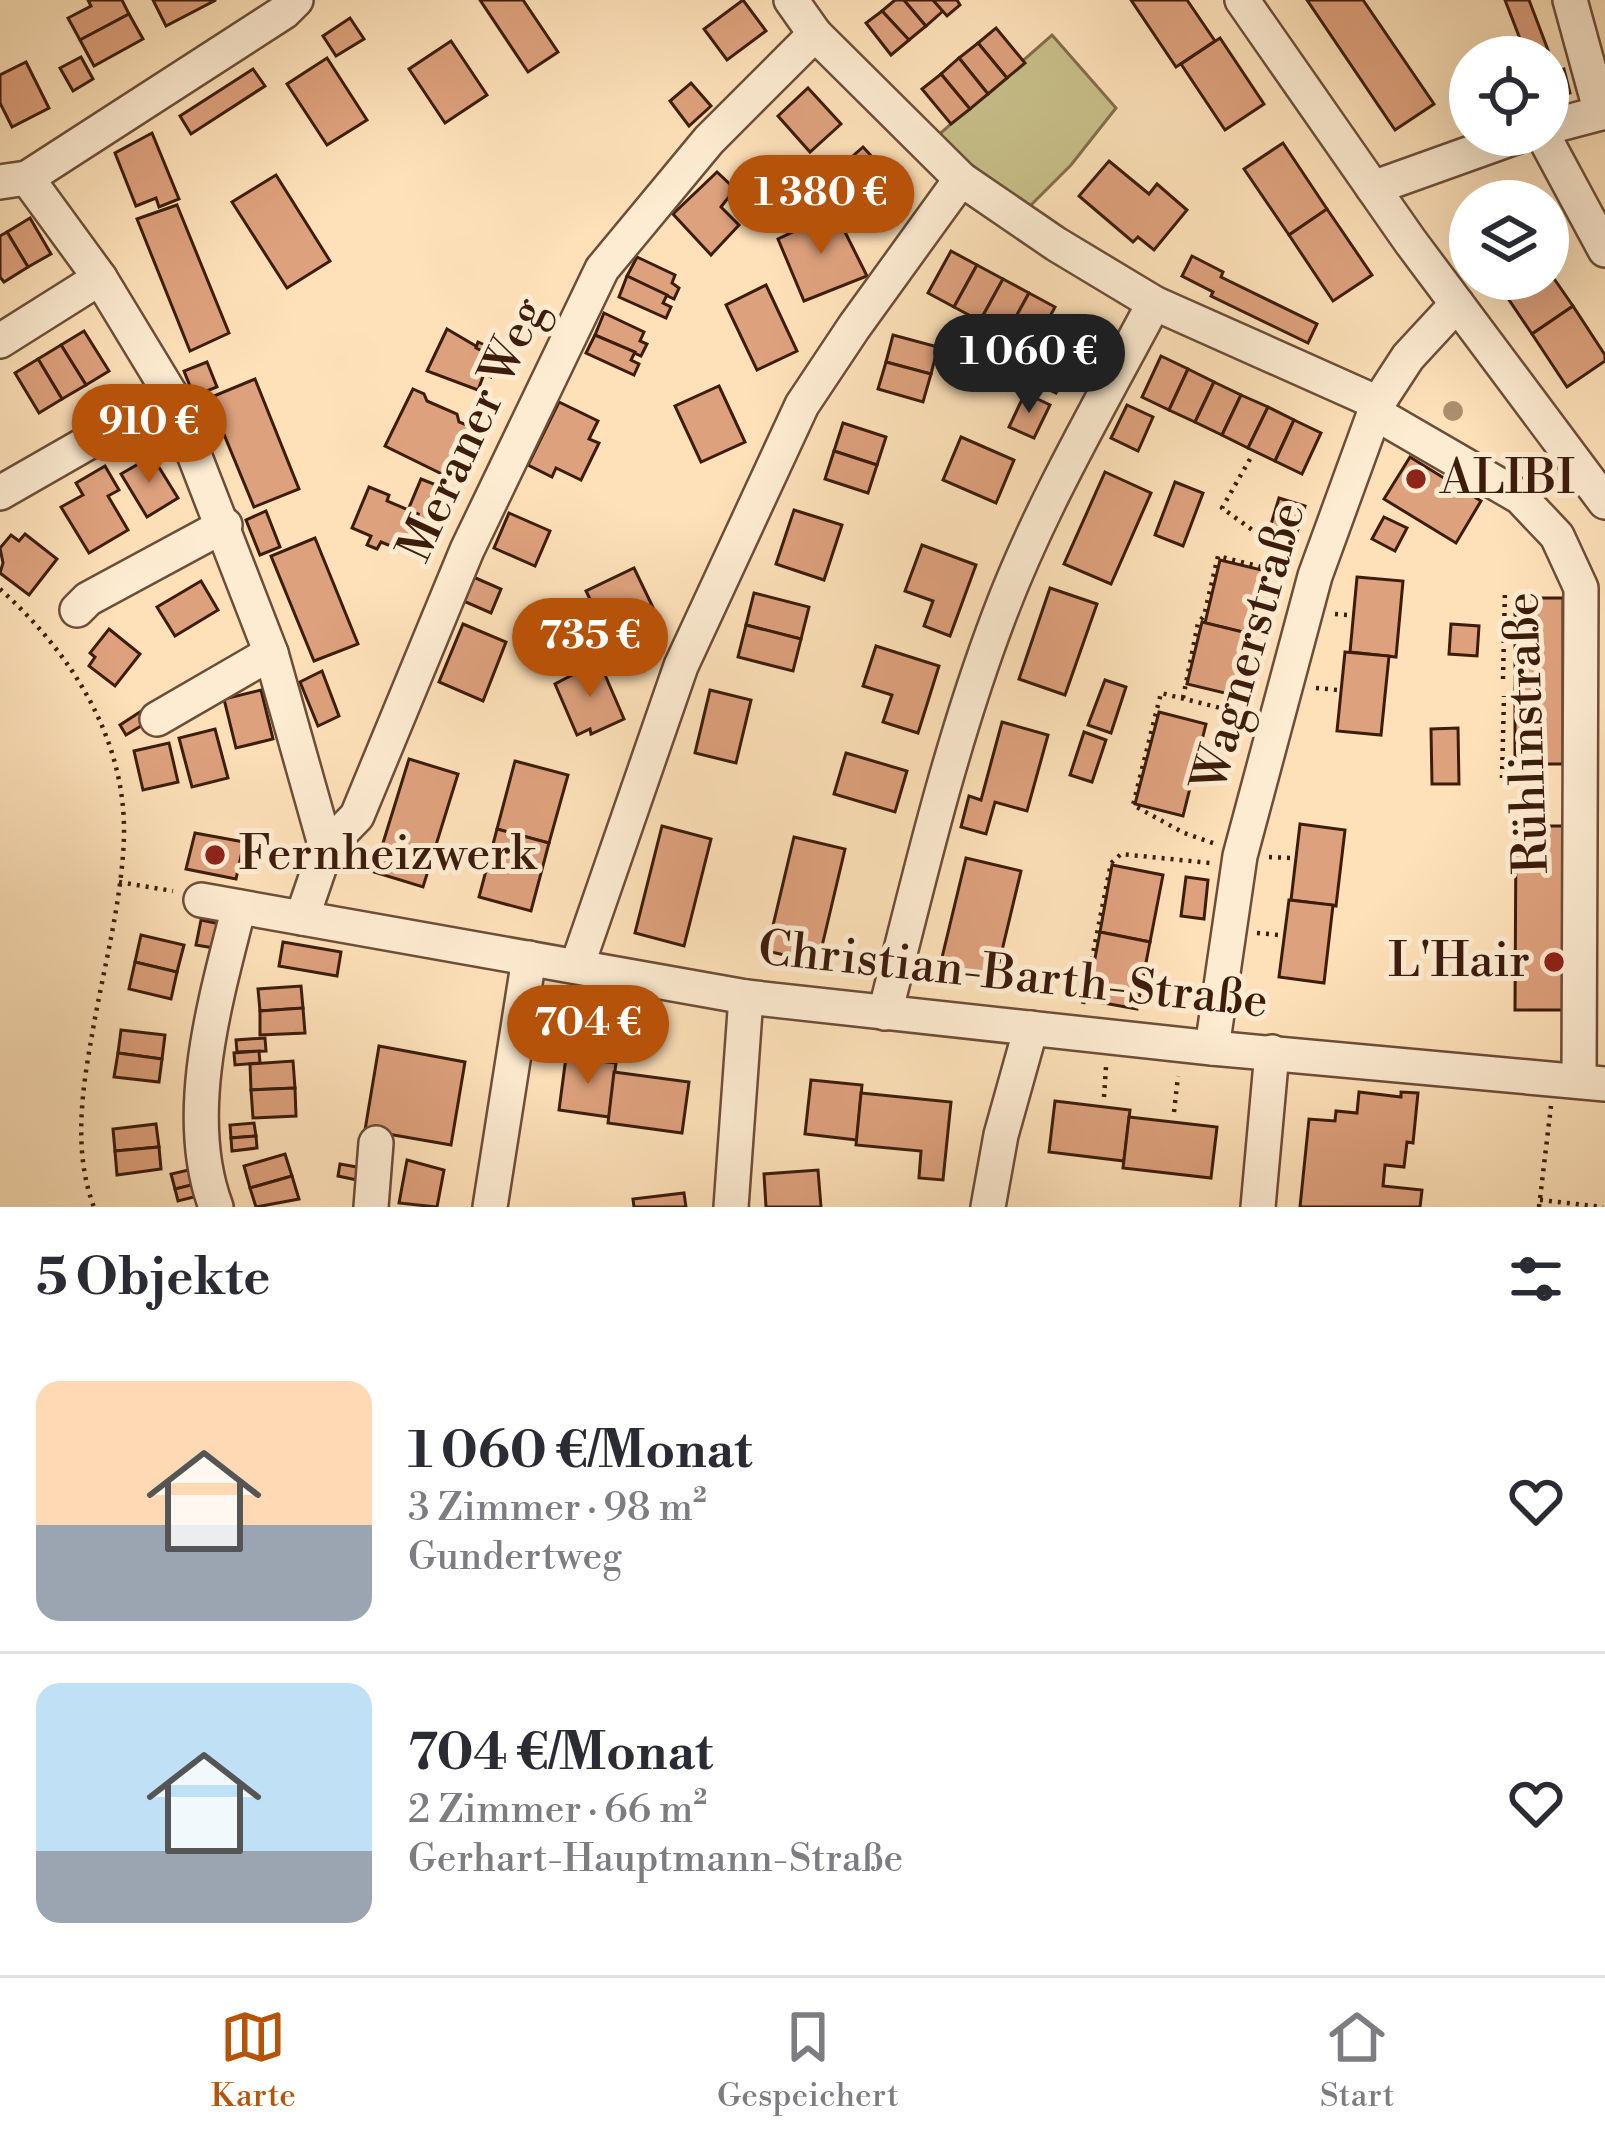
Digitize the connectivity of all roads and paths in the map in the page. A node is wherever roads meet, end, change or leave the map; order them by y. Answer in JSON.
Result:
{"nodes":[{"id":1,"x":296,"y":0,"type":"edge"},
{"id":2,"x":791,"y":0,"type":"edge"},
{"id":3,"x":1242,"y":0,"type":"edge"},
{"id":4,"x":1570,"y":0,"type":"edge"},
{"id":5,"x":815,"y":34,"type":"junction"},
{"id":6,"x":1603,"y":112,"type":"edge"},
{"id":7,"x":1569,"y":123,"type":"edge"},
{"id":8,"x":1462,"y":156,"type":"edge"},
{"id":9,"x":1558,"y":156,"type":"edge"},
{"id":10,"x":962,"y":179,"type":"junction"},
{"id":11,"x":13,"y":180,"type":"edge"},
{"id":12,"x":1373,"y":188,"type":"junction"},
{"id":13,"x":1605,"y":250,"type":"edge"},
{"id":14,"x":100,"y":278,"type":"junction"},
{"id":15,"x":1154,"y":303,"type":"junction"},
{"id":16,"x":1457,"y":304,"type":"junction"},
{"id":17,"x":0,"y":341,"type":"edge"},
{"id":18,"x":171,"y":395,"type":"junction"},
{"id":19,"x":1376,"y":408,"type":"junction"},
{"id":20,"x":1250,"y":459,"type":"dead end"},
{"id":21,"x":0,"y":493,"type":"edge"},
{"id":22,"x":1605,"y":502,"type":"edge"},
{"id":23,"x":225,"y":525,"type":"junction"},
{"id":24,"x":1314,"y":578,"type":"junction"},
{"id":25,"x":0,"y":589,"type":"edge"},
{"id":26,"x":1504,"y":590,"type":"dead end"},
{"id":27,"x":77,"y":610,"type":"dead end"},
{"id":28,"x":271,"y":652,"type":"junction"},
{"id":29,"x":1503,"y":679,"type":"dead end"},
{"id":30,"x":1504,"y":696,"type":"dead end"},
{"id":31,"x":1184,"y":698,"type":"junction"},
{"id":32,"x":157,"y":718,"type":"dead end"},
{"id":33,"x":1276,"y":723,"type":"junction"},
{"id":34,"x":1502,"y":778,"type":"dead end"},
{"id":35,"x":326,"y":848,"type":"junction"},
{"id":36,"x":1239,"y":859,"type":"junction"},
{"id":37,"x":119,"y":882,"type":"junction"},
{"id":38,"x":201,"y":900,"type":"joint"},
{"id":39,"x":239,"y":907,"type":"junction"},
{"id":40,"x":302,"y":918,"type":"junction"},
{"id":41,"x":529,"y":958,"type":"junction"},
{"id":42,"x":577,"y":966,"type":"junction"},
{"id":43,"x":746,"y":997,"type":"junction"},
{"id":44,"x":885,"y":1013,"type":"junction"},
{"id":45,"x":1030,"y":1028,"type":"junction"},
{"id":46,"x":1078,"y":1033,"type":"junction"},
{"id":47,"x":1197,"y":1046,"type":"junction"},
{"id":48,"x":1272,"y":1052,"type":"junction"},
{"id":49,"x":1580,"y":1080,"type":"edge"},
{"id":50,"x":1174,"y":1112,"type":"dead end"},
{"id":51,"x":376,"y":1143,"type":"dead end"},
{"id":52,"x":1540,"y":1203,"type":"edge"},
{"id":53,"x":94,"y":1207,"type":"edge"},
{"id":54,"x":216,"y":1207,"type":"edge"},
{"id":55,"x":371,"y":1207,"type":"edge"},
{"id":56,"x":490,"y":1207,"type":"edge"},
{"id":57,"x":730,"y":1207,"type":"edge"},
{"id":58,"x":988,"y":1207,"type":"edge"},
{"id":59,"x":1258,"y":1207,"type":"edge"},
{"id":60,"x":1603,"y":1207,"type":"edge"}],
"edges":[{"from":1,"to":11,"type":"street"},
{"from":2,"to":5,"type":"street","name":"Rühlinstraße"},
{"from":3,"to":12,"type":"street"},
{"from":4,"to":6,"type":"street"},
{"from":5,"to":10,"type":"street","name":"Rühlinstraße"},
{"from":5,"to":35,"type":"street","name":"Meraner Weg"},
{"from":6,"to":7,"type":"street"},
{"from":8,"to":12,"type":"street"},
{"from":9,"to":13,"type":"street"},
{"from":10,"to":15,"type":"street","name":"Rühlinstraße"},
{"from":10,"to":42,"type":"street"},
{"from":11,"to":14,"type":"street"},
{"from":12,"to":16,"type":"street"},
{"from":14,"to":17,"type":"street"},
{"from":14,"to":18,"type":"street"},
{"from":15,"to":19,"type":"street","name":"Rühlinstraße"},
{"from":15,"to":44,"type":"street"},
{"from":16,"to":19,"type":"street","name":"Wagnerstraße"},
{"from":16,"to":22,"type":"street"},
{"from":18,"to":21,"type":"street"},
{"from":18,"to":23,"type":"street"},
{"from":19,"to":24,"type":"street","name":"Wagnerstraße"},
{"from":19,"to":49,"type":"street","name":"Rühlinstraße"},
{"from":20,"to":24,"type":"path"},
{"from":23,"to":27,"type":"street"},
{"from":23,"to":28,"type":"street"},
{"from":24,"to":31,"type":"path"},
{"from":24,"to":33,"type":"street","name":"Wagnerstraße"},
{"from":25,"to":37,"type":"path"},
{"from":26,"to":29,"type":"path"},
{"from":28,"to":32,"type":"street"},
{"from":28,"to":35,"type":"street"},
{"from":30,"to":34,"type":"path"},
{"from":31,"to":33,"type":"path"},
{"from":31,"to":36,"type":"path"},
{"from":33,"to":36,"type":"street","name":"Wagnerstraße"},
{"from":35,"to":40,"type":"street","name":"Meraner Weg"},
{"from":36,"to":46,"type":"path"},
{"from":36,"to":47,"type":"street","name":"Wagnerstraße"},
{"from":37,"to":38,"type":"path"},
{"from":37,"to":53,"type":"path"},
{"from":38,"to":39,"type":"street","name":"Christian-Barth-Straße"},
{"from":39,"to":40,"type":"street","name":"Christian-Barth-Straße"},
{"from":39,"to":54,"type":"street"},
{"from":40,"to":41,"type":"street","name":"Christian-Barth-Straße"},
{"from":41,"to":42,"type":"street","name":"Christian-Barth-Straße"},
{"from":41,"to":56,"type":"street"},
{"from":42,"to":43,"type":"street","name":"Christian-Barth-Straße"},
{"from":43,"to":44,"type":"street","name":"Christian-Barth-Straße"},
{"from":43,"to":57,"type":"street"},
{"from":44,"to":45,"type":"street","name":"Christian-Barth-Straße"},
{"from":45,"to":46,"type":"street","name":"Christian-Barth-Straße"},
{"from":45,"to":58,"type":"street"},
{"from":46,"to":47,"type":"street","name":"Christian-Barth-Straße"},
{"from":47,"to":48,"type":"street","name":"Christian-Barth-Straße"},
{"from":47,"to":50,"type":"path"},
{"from":48,"to":49,"type":"street","name":"Christian-Barth-Straße"},
{"from":48,"to":59,"type":"street"},
{"from":49,"to":52,"type":"path"},
{"from":51,"to":55,"type":"street"},
{"from":52,"to":60,"type":"path"}]}
